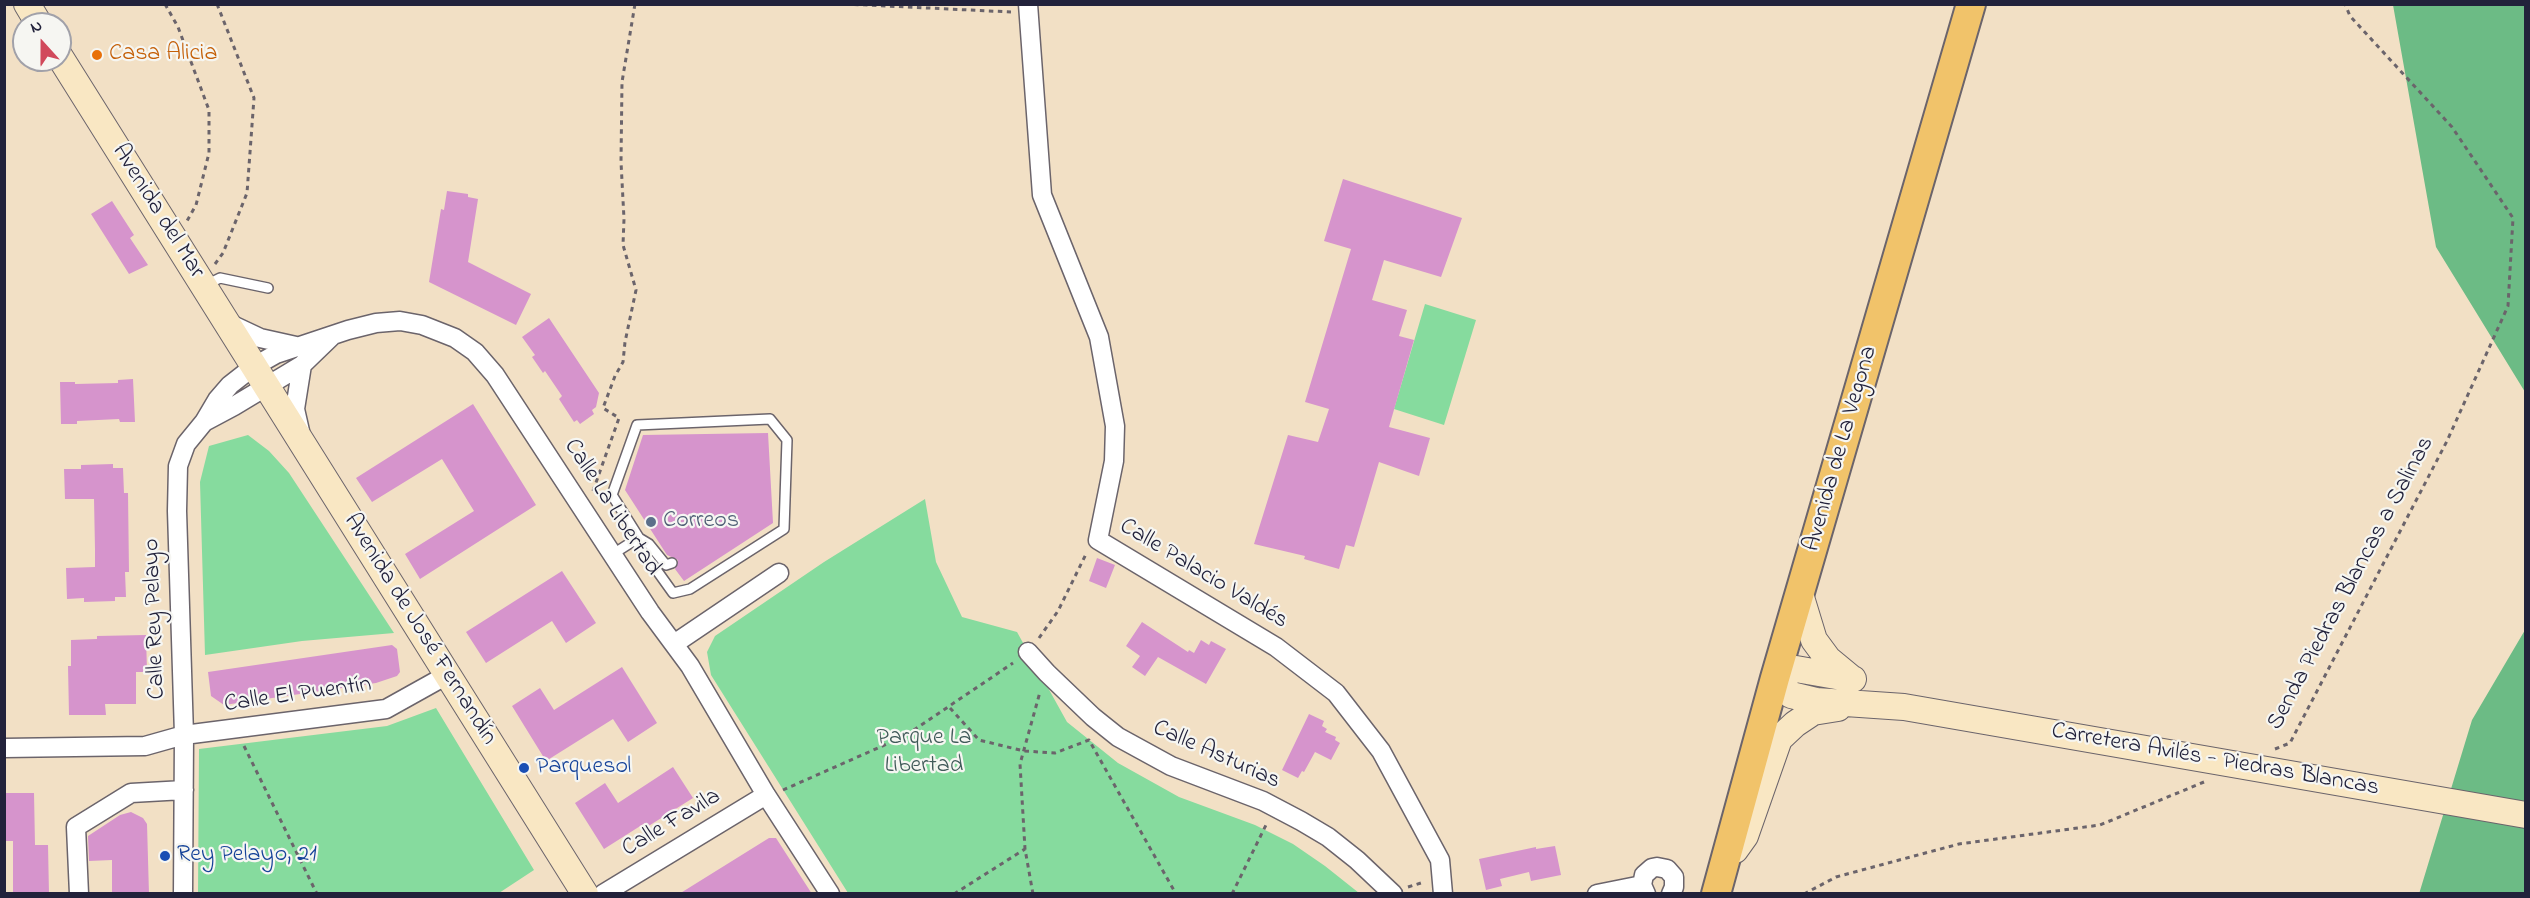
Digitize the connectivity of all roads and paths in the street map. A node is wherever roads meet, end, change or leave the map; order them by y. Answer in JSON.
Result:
{"nodes":[{"id":1,"x":165,"y":4,"type":"edge"},
{"id":2,"x":217,"y":4,"type":"edge"},
{"id":3,"x":635,"y":4,"type":"edge"},
{"id":4,"x":845,"y":4,"type":"edge"},
{"id":5,"x":1971,"y":4,"type":"edge"},
{"id":6,"x":2345,"y":4,"type":"edge"},
{"id":7,"x":1028,"y":8,"type":"edge"},
{"id":8,"x":69,"y":72,"type":"edge"},
{"id":9,"x":175,"y":241,"type":"junction"},
{"id":10,"x":202,"y":285,"type":"junction"},
{"id":11,"x":268,"y":288,"type":"dead end"},
{"id":12,"x":225,"y":321,"type":"junction"},
{"id":13,"x":333,"y":335,"type":"junction"},
{"id":14,"x":298,"y":346,"type":"junction"},
{"id":15,"x":302,"y":365,"type":"junction"},
{"id":16,"x":260,"y":377,"type":"junction"},
{"id":17,"x":204,"y":422,"type":"junction"},
{"id":18,"x":304,"y":448,"type":"junction"},
{"id":19,"x":586,"y":511,"type":"junction"},
{"id":20,"x":637,"y":539,"type":"junction"},
{"id":21,"x":1098,"y":540,"type":"junction"},
{"id":22,"x":613,"y":554,"type":"junction"},
{"id":23,"x":672,"y":563,"type":"dead end"},
{"id":24,"x":778,"y":573,"type":"dead end"},
{"id":25,"x":1800,"y":594,"type":"junction"},
{"id":26,"x":674,"y":644,"type":"junction"},
{"id":27,"x":1028,"y":652,"type":"junction"},
{"id":28,"x":1047,"y":673,"type":"junction"},
{"id":29,"x":447,"y":675,"type":"junction"},
{"id":30,"x":1775,"y":678,"type":"junction"},
{"id":31,"x":1853,"y":679,"type":"junction"},
{"id":32,"x":1859,"y":705,"type":"junction"},
{"id":33,"x":949,"y":707,"type":"junction"},
{"id":34,"x":1904,"y":707,"type":"junction"},
{"id":35,"x":236,"y":728,"type":"junction"},
{"id":36,"x":184,"y":735,"type":"junction"},
{"id":37,"x":4,"y":748,"type":"edge"},
{"id":38,"x":1024,"y":751,"type":"junction"},
{"id":39,"x":2269,"y":752,"type":"dead end"},
{"id":40,"x":2237,"y":766,"type":"junction"},
{"id":41,"x":184,"y":790,"type":"junction"},
{"id":42,"x":766,"y":795,"type":"junction"},
{"id":43,"x":2526,"y":815,"type":"edge"},
{"id":44,"x":1266,"y":825,"type":"dead end"},
{"id":45,"x":1025,"y":849,"type":"junction"},
{"id":46,"x":1724,"y":864,"type":"junction"},
{"id":47,"x":1644,"y":889,"type":"edge"},
{"id":48,"x":79,"y":894,"type":"edge"},
{"id":49,"x":183,"y":894,"type":"edge"},
{"id":50,"x":317,"y":894,"type":"edge"},
{"id":51,"x":585,"y":894,"type":"edge"},
{"id":52,"x":603,"y":894,"type":"edge"},
{"id":53,"x":830,"y":894,"type":"edge"},
{"id":54,"x":954,"y":894,"type":"edge"},
{"id":55,"x":1033,"y":894,"type":"edge"},
{"id":56,"x":1176,"y":894,"type":"edge"},
{"id":57,"x":1232,"y":894,"type":"edge"},
{"id":58,"x":1393,"y":894,"type":"edge"},
{"id":59,"x":1443,"y":894,"type":"edge"},
{"id":60,"x":1597,"y":894,"type":"edge"},
{"id":61,"x":1671,"y":894,"type":"edge"},
{"id":62,"x":1716,"y":894,"type":"edge"},
{"id":63,"x":1804,"y":894,"type":"edge"}],
"edges":[{"from":1,"to":9,"type":"path"},
{"from":2,"to":10,"type":"path"},
{"from":3,"to":19,"type":"path"},
{"from":4,"to":7,"type":"path"},
{"from":5,"to":25,"type":"main road","name":"Avenida de La Vegona"},
{"from":6,"to":39,"type":"path","name":"Senda Piedras Blancas a Salinas"},
{"from":7,"to":21,"type":"street","name":"Calle Palacio Valdés"},
{"from":8,"to":9,"type":"street","name":"Avenida del Mar"},
{"from":9,"to":10,"type":"street","name":"Avenida del Mar"},
{"from":10,"to":11,"type":"lane"},
{"from":10,"to":12,"type":"street","name":"Avenida del Mar"},
{"from":12,"to":14,"type":"street"},
{"from":12,"to":16,"type":"street","name":"Avenida del Mar"},
{"from":13,"to":14,"type":"street","name":"Calle La Libertad"},
{"from":13,"to":15,"type":"street"},
{"from":13,"to":19,"type":"street","name":"Calle La Libertad"},
{"from":14,"to":16,"type":"street","name":"Calle La Libertad"},
{"from":15,"to":16,"type":"street"},
{"from":15,"to":18,"type":"street"},
{"from":16,"to":17,"type":"street","name":"Calle Rey Pelayo"},
{"from":16,"to":17,"type":"street"},
{"from":16,"to":18,"type":"street","name":"Avenida de José Fernandín"},
{"from":17,"to":36,"type":"street","name":"Calle Rey Pelayo"},
{"from":18,"to":29,"type":"street","name":"Avenida de José Fernandín"},
{"from":19,"to":22,"type":"street","name":"Calle La Libertad"},
{"from":20,"to":20,"type":"lane"},
{"from":20,"to":22,"type":"lane"},
{"from":20,"to":23,"type":"lane"},
{"from":21,"to":27,"type":"path"},
{"from":21,"to":59,"type":"street","name":"Calle Palacio Valdés"},
{"from":22,"to":26,"type":"street","name":"Calle La Libertad"},
{"from":24,"to":26,"type":"street"},
{"from":25,"to":30,"type":"main road","name":"Avenida de La Vegona"},
{"from":25,"to":31,"type":"street","name":"Carretera Avilés - Piedras Blancas"},
{"from":26,"to":42,"type":"street","name":"Calle La Libertad"},
{"from":27,"to":28,"type":"street","name":"Calle Asturias"},
{"from":27,"to":33,"type":"path"},
{"from":28,"to":38,"type":"path"},
{"from":28,"to":58,"type":"street","name":"Calle Asturias"},
{"from":29,"to":35,"type":"street","name":"Calle El Puentín"},
{"from":29,"to":51,"type":"street","name":"Avenida de José Fernandín"},
{"from":30,"to":31,"type":"street","name":"Carretera Avilés - Piedras Blancas"},
{"from":30,"to":32,"type":"street","name":"Carretera Avilés - Piedras Blancas"},
{"from":30,"to":46,"type":"main road","name":"Avenida de La Vegona"},
{"from":31,"to":34,"type":"street","name":"Carretera Avilés - Piedras Blancas"},
{"from":32,"to":34,"type":"street","name":"Carretera Avilés - Piedras Blancas"},
{"from":32,"to":46,"type":"street","name":"Carretera Avilés - Piedras Blancas"},
{"from":33,"to":38,"type":"path"},
{"from":33,"to":42,"type":"path"},
{"from":34,"to":40,"type":"street","name":"Carretera Avilés - Piedras Blancas"},
{"from":35,"to":36,"type":"street","name":"Calle El Puentín"},
{"from":35,"to":50,"type":"path"},
{"from":36,"to":37,"type":"street","name":"Calle El Puentín"},
{"from":36,"to":41,"type":"street","name":"Calle Rey Pelayo"},
{"from":38,"to":45,"type":"path"},
{"from":38,"to":56,"type":"path"},
{"from":40,"to":43,"type":"street","name":"Carretera Avilés - Piedras Blancas"},
{"from":40,"to":63,"type":"path"},
{"from":41,"to":48,"type":"street"},
{"from":41,"to":49,"type":"street","name":"Calle Rey Pelayo"},
{"from":42,"to":52,"type":"street","name":"Calle Favila"},
{"from":42,"to":53,"type":"street","name":"Calle La Libertad"},
{"from":44,"to":57,"type":"path"},
{"from":45,"to":54,"type":"path"},
{"from":45,"to":55,"type":"path"},
{"from":46,"to":62,"type":"main road","name":"Avenida de La Vegona"},
{"from":47,"to":60,"type":"street"},
{"from":47,"to":61,"type":"street"}]}
